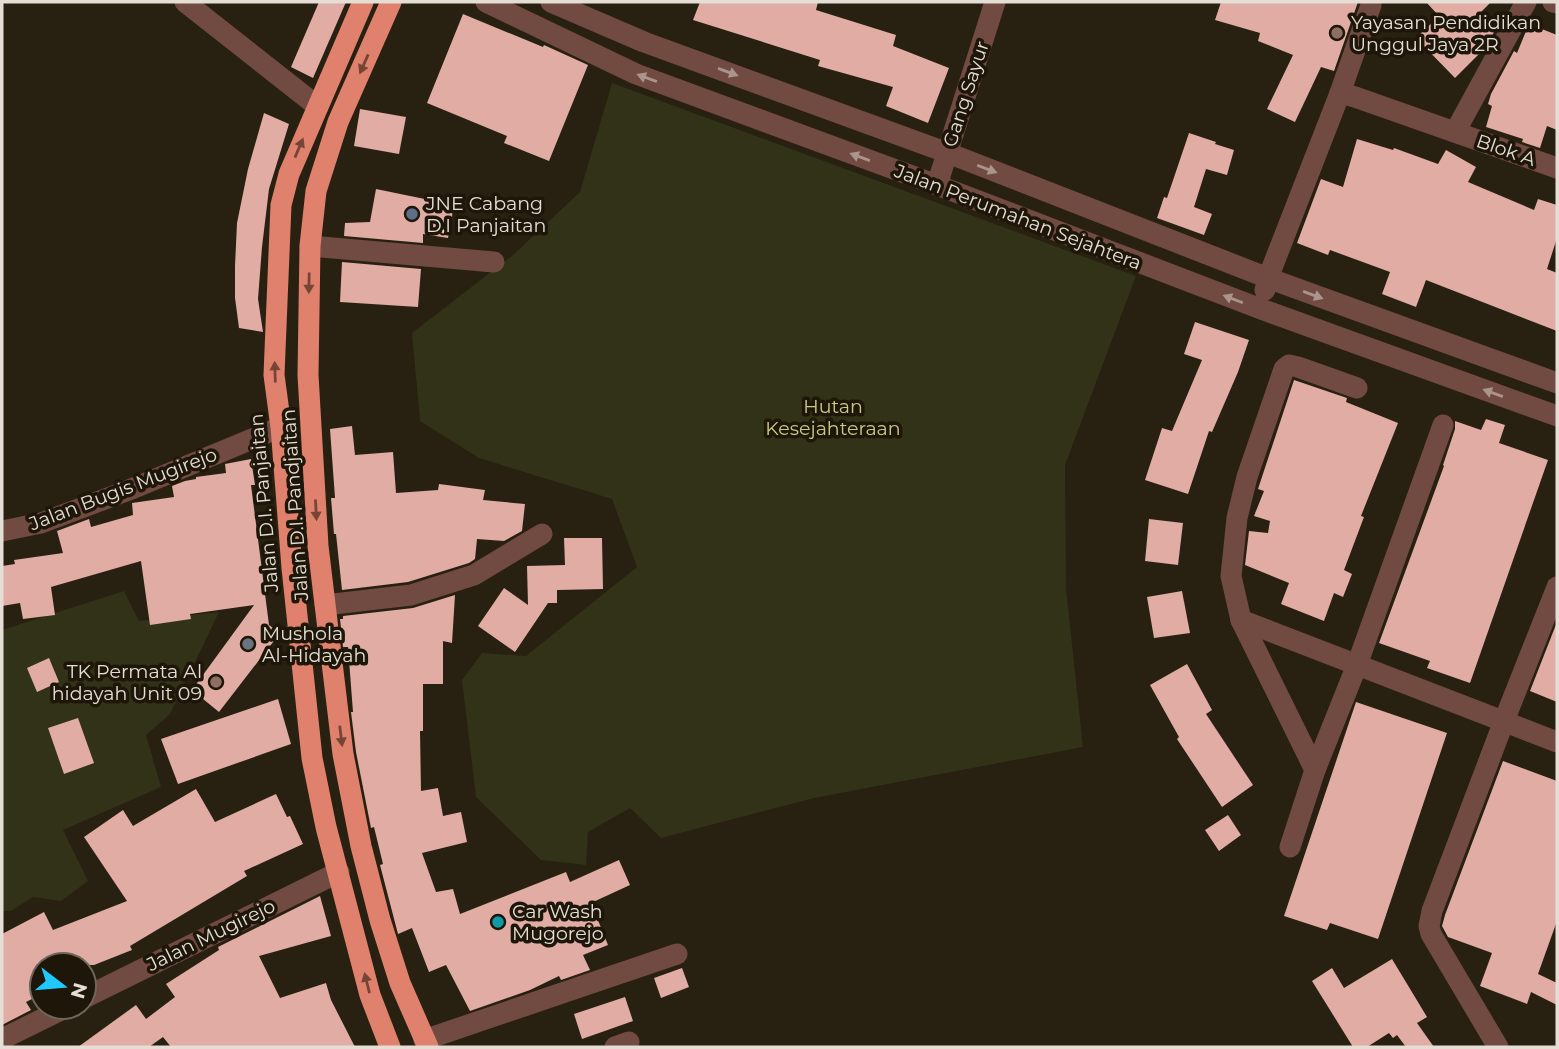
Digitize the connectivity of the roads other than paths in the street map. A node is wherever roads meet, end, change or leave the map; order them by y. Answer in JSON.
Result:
{"nodes":[{"id":1,"x":184,"y":2,"type":"edge"},
{"id":2,"x":363,"y":2,"type":"edge"},
{"id":3,"x":391,"y":2,"type":"edge"},
{"id":4,"x":486,"y":2,"type":"edge"},
{"id":5,"x":551,"y":2,"type":"edge"},
{"id":6,"x":995,"y":2,"type":"edge"},
{"id":7,"x":1526,"y":2,"type":"edge"},
{"id":8,"x":1370,"y":5,"type":"dead end"},
{"id":9,"x":1340,"y":93,"type":"junction"},
{"id":10,"x":317,"y":106,"type":"junction"},
{"id":11,"x":1455,"y":132,"type":"junction"},
{"id":12,"x":948,"y":153,"type":"junction"},
{"id":13,"x":1557,"y":167,"type":"edge"},
{"id":14,"x":937,"y":185,"type":"junction"},
{"id":15,"x":310,"y":246,"type":"junction"},
{"id":16,"x":494,"y":262,"type":"dead end"},
{"id":17,"x":1268,"y":278,"type":"junction"},
{"id":18,"x":1261,"y":309,"type":"junction"},
{"id":19,"x":1557,"y":383,"type":"edge"},
{"id":20,"x":1357,"y":388,"type":"dead end"},
{"id":21,"x":1557,"y":416,"type":"edge"},
{"id":22,"x":1443,"y":425,"type":"dead end"},
{"id":23,"x":281,"y":427,"type":"junction"},
{"id":24,"x":2,"y":531,"type":"edge"},
{"id":25,"x":542,"y":534,"type":"dead end"},
{"id":26,"x":1557,"y":587,"type":"edge"},
{"id":27,"x":325,"y":605,"type":"junction"},
{"id":28,"x":1241,"y":620,"type":"junction"},
{"id":29,"x":1357,"y":665,"type":"junction"},
{"id":30,"x":1504,"y":721,"type":"junction"},
{"id":31,"x":1557,"y":742,"type":"edge"},
{"id":32,"x":1315,"y":770,"type":"junction"},
{"id":33,"x":1290,"y":847,"type":"dead end"},
{"id":34,"x":365,"y":859,"type":"junction"},
{"id":35,"x":339,"y":872,"type":"junction"},
{"id":36,"x":677,"y":954,"type":"dead end"},
{"id":37,"x":98,"y":992,"type":"edge"},
{"id":38,"x":39,"y":1021,"type":"edge"},
{"id":39,"x":2,"y":1039,"type":"edge"},
{"id":40,"x":426,"y":1044,"type":"edge"},
{"id":41,"x":390,"y":1047,"type":"edge"},
{"id":42,"x":1497,"y":1047,"type":"edge"}],
"edges":[{"from":1,"to":10,"type":"street"},
{"from":2,"to":10,"type":"highway","name":"Jalan D.I. Panjaitan"},
{"from":3,"to":15,"type":"highway","name":"Jalan D.I. Pandjaitan","one_way":true},
{"from":14,"to":4,"type":"street","name":"Jalan Perumahan Sejahtera","one_way":true},
{"from":5,"to":12,"type":"street","name":"Jalan Perumahan Sejahtera","one_way":true},
{"from":6,"to":12,"type":"street","name":"Gang Sayur"},
{"from":7,"to":11,"type":"street"},
{"from":8,"to":9,"type":"street"},
{"from":9,"to":11,"type":"street","name":"Blok A"},
{"from":9,"to":17,"type":"street"},
{"from":23,"to":10,"type":"highway","name":"Jalan D.I. Panjaitan","one_way":true},
{"from":11,"to":13,"type":"street","name":"Blok A"},
{"from":12,"to":14,"type":"street","name":"Gang Sayur"},
{"from":12,"to":17,"type":"street","name":"Jalan Perumahan Sejahtera","one_way":true},
{"from":18,"to":14,"type":"street","name":"Jalan Perumahan Sejahtera","one_way":true},
{"from":15,"to":16,"type":"street"},
{"from":15,"to":27,"type":"highway","name":"Jalan D.I. Pandjaitan","one_way":true},
{"from":17,"to":18,"type":"street"},
{"from":17,"to":19,"type":"street","name":"Jalan Perumahan Sejahtera","one_way":true},
{"from":21,"to":18,"type":"street","name":"Jalan Perumahan Sejahtera","one_way":true},
{"from":20,"to":28,"type":"street"},
{"from":22,"to":29,"type":"street"},
{"from":23,"to":24,"type":"street","name":"Jalan Bugis Mugirejo"},
{"from":23,"to":35,"type":"highway","name":"Jalan D.I. Panjaitan"},
{"from":25,"to":27,"type":"street"},
{"from":26,"to":30,"type":"street"},
{"from":27,"to":34,"type":"highway","name":"Jalan D.I. Pandjaitan","one_way":true},
{"from":28,"to":29,"type":"street"},
{"from":28,"to":32,"type":"street"},
{"from":29,"to":30,"type":"street"},
{"from":29,"to":32,"type":"street"},
{"from":30,"to":31,"type":"street"},
{"from":30,"to":42,"type":"street"},
{"from":32,"to":33,"type":"street"},
{"from":34,"to":35,"type":"highway"},
{"from":34,"to":40,"type":"highway","name":"Jalan D.I. Pandjaitan"},
{"from":35,"to":37,"type":"street","name":"Jalan Mugirejo"},
{"from":41,"to":35,"type":"highway","name":"Jalan D.I. Panjaitan","one_way":true},
{"from":36,"to":40,"type":"street"},
{"from":38,"to":39,"type":"street"}]}
